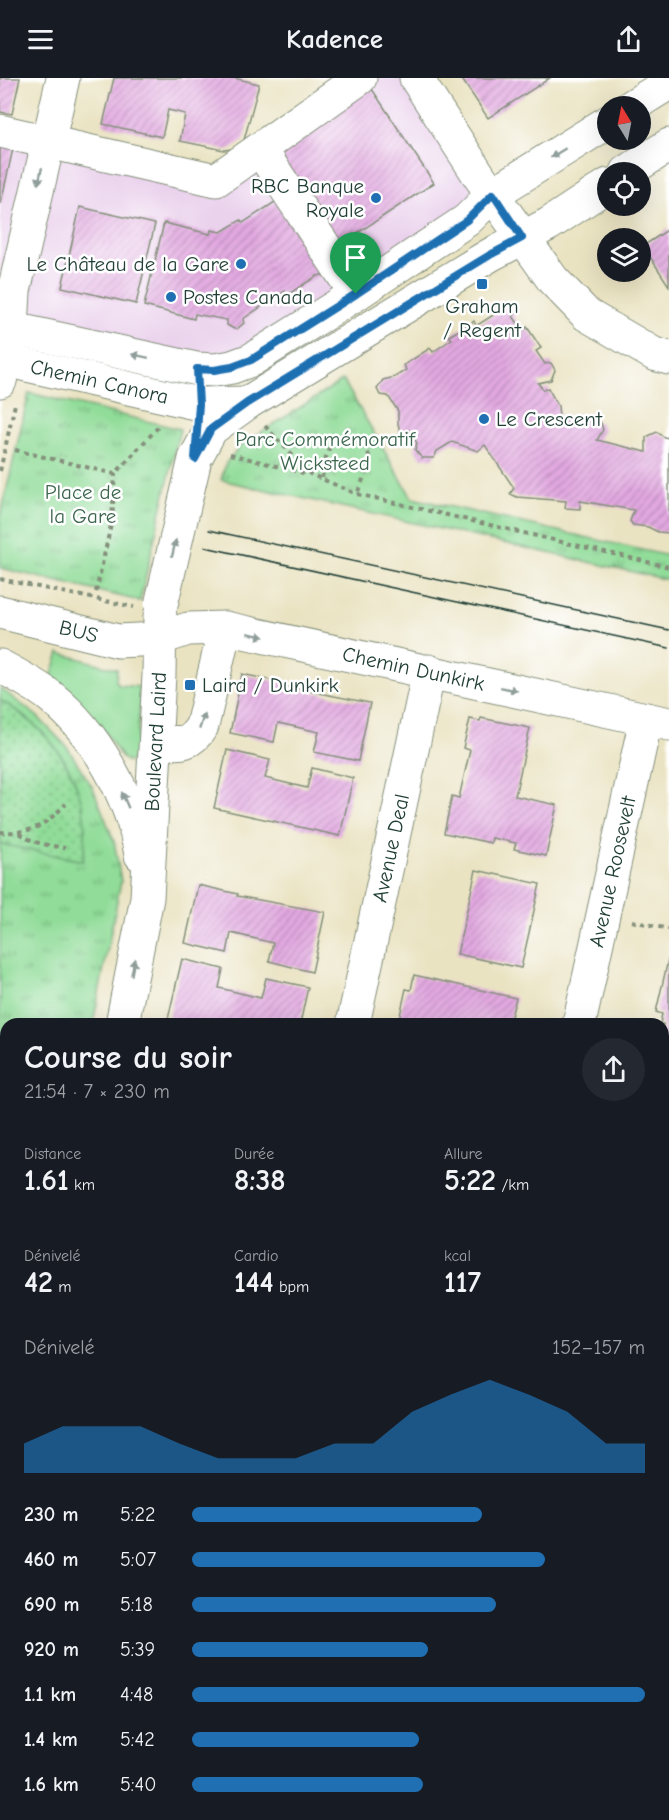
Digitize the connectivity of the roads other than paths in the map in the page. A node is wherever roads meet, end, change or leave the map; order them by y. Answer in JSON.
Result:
{"nodes":[{"id":1,"x":63,"y":78,"type":"edge"},
{"id":2,"x":360,"y":78,"type":"edge"},
{"id":3,"x":416,"y":78,"type":"edge"},
{"id":4,"x":669,"y":83,"type":"edge"},
{"id":5,"x":648,"y":96,"type":"edge"},
{"id":6,"x":597,"y":129,"type":"edge"},
{"id":7,"x":0,"y":131,"type":"edge"},
{"id":8,"x":48,"y":142,"type":"junction"},
{"id":9,"x":669,"y":144,"type":"edge"},
{"id":10,"x":260,"y":149,"type":"junction"},
{"id":11,"x":642,"y":162,"type":"edge"},
{"id":12,"x":597,"y":192,"type":"edge"},
{"id":13,"x":493,"y":194,"type":"junction"},
{"id":14,"x":522,"y":238,"type":"junction"},
{"id":15,"x":356,"y":294,"type":"junction"},
{"id":16,"x":6,"y":327,"type":"edge"},
{"id":17,"x":669,"y":358,"type":"edge"},
{"id":18,"x":2,"y":367,"type":"edge"},
{"id":19,"x":197,"y":369,"type":"junction"},
{"id":20,"x":199,"y":404,"type":"junction"},
{"id":21,"x":254,"y":412,"type":"junction"},
{"id":22,"x":209,"y":456,"type":"junction"},
{"id":23,"x":0,"y":612,"type":"edge"},
{"id":24,"x":225,"y":628,"type":"junction"},
{"id":25,"x":158,"y":639,"type":"junction"},
{"id":26,"x":0,"y":666,"type":"edge"},
{"id":27,"x":429,"y":671,"type":"junction"},
{"id":28,"x":657,"y":722,"type":"edge"},
{"id":29,"x":156,"y":741,"type":"junction"},
{"id":30,"x":147,"y":898,"type":"junction"},
{"id":31,"x":123,"y":1018,"type":"edge"},
{"id":32,"x":354,"y":1018,"type":"edge"},
{"id":33,"x":580,"y":1018,"type":"edge"}],
"edges":[{"from":1,"to":8,"type":"street"},
{"from":2,"to":10,"type":"street"},
{"from":3,"to":13,"type":"street"},
{"from":4,"to":5,"type":"street"},
{"from":6,"to":13,"type":"street","name":"Chemin Canora","one_way":true},
{"from":7,"to":8,"type":"street"},
{"from":8,"to":10,"type":"street"},
{"from":8,"to":16,"type":"street","one_way":true},
{"from":9,"to":11,"type":"street"},
{"from":10,"to":15,"type":"street"},
{"from":12,"to":14,"type":"street","name":"Boulevard Laird"},
{"from":13,"to":14,"type":"street"},
{"from":13,"to":15,"type":"street","name":"Chemin Canora"},
{"from":14,"to":17,"type":"street"},
{"from":14,"to":21,"type":"street","name":"Boulevard Laird"},
{"from":15,"to":19,"type":"street","name":"Chemin Canora"},
{"from":16,"to":18,"type":"street"},
{"from":19,"to":16,"type":"street","name":"Chemin Canora","one_way":true},
{"from":18,"to":20,"type":"street","name":"Chemin Canora"},
{"from":19,"to":20,"type":"street","name":"Boulevard Laird"},
{"from":20,"to":21,"type":"street","name":"Chemin Canora"},
{"from":20,"to":22,"type":"street","name":"Boulevard Laird"},
{"from":21,"to":22,"type":"street","name":"Boulevard Laird"},
{"from":25,"to":22,"type":"street","name":"Boulevard Laird","one_way":true,"bridge":true},
{"from":23,"to":25,"type":"street","name":"BUS"},
{"from":24,"to":25,"type":"street","name":"Chemin Dunkirk"},
{"from":24,"to":27,"type":"street","name":"Chemin Dunkirk","one_way":true},
{"from":29,"to":24,"type":"street","one_way":true},
{"from":25,"to":29,"type":"street","name":"Boulevard Laird"},
{"from":30,"to":26,"type":"street","one_way":true},
{"from":27,"to":28,"type":"street","name":"Chemin Dunkirk","one_way":true},
{"from":27,"to":32,"type":"street","name":"Avenue Deal"},
{"from":28,"to":33,"type":"street","name":"Avenue Roosevelt"},
{"from":29,"to":30,"type":"street","name":"Boulevard Laird"},
{"from":31,"to":30,"type":"street","name":"Boulevard Laird","one_way":true}]}
